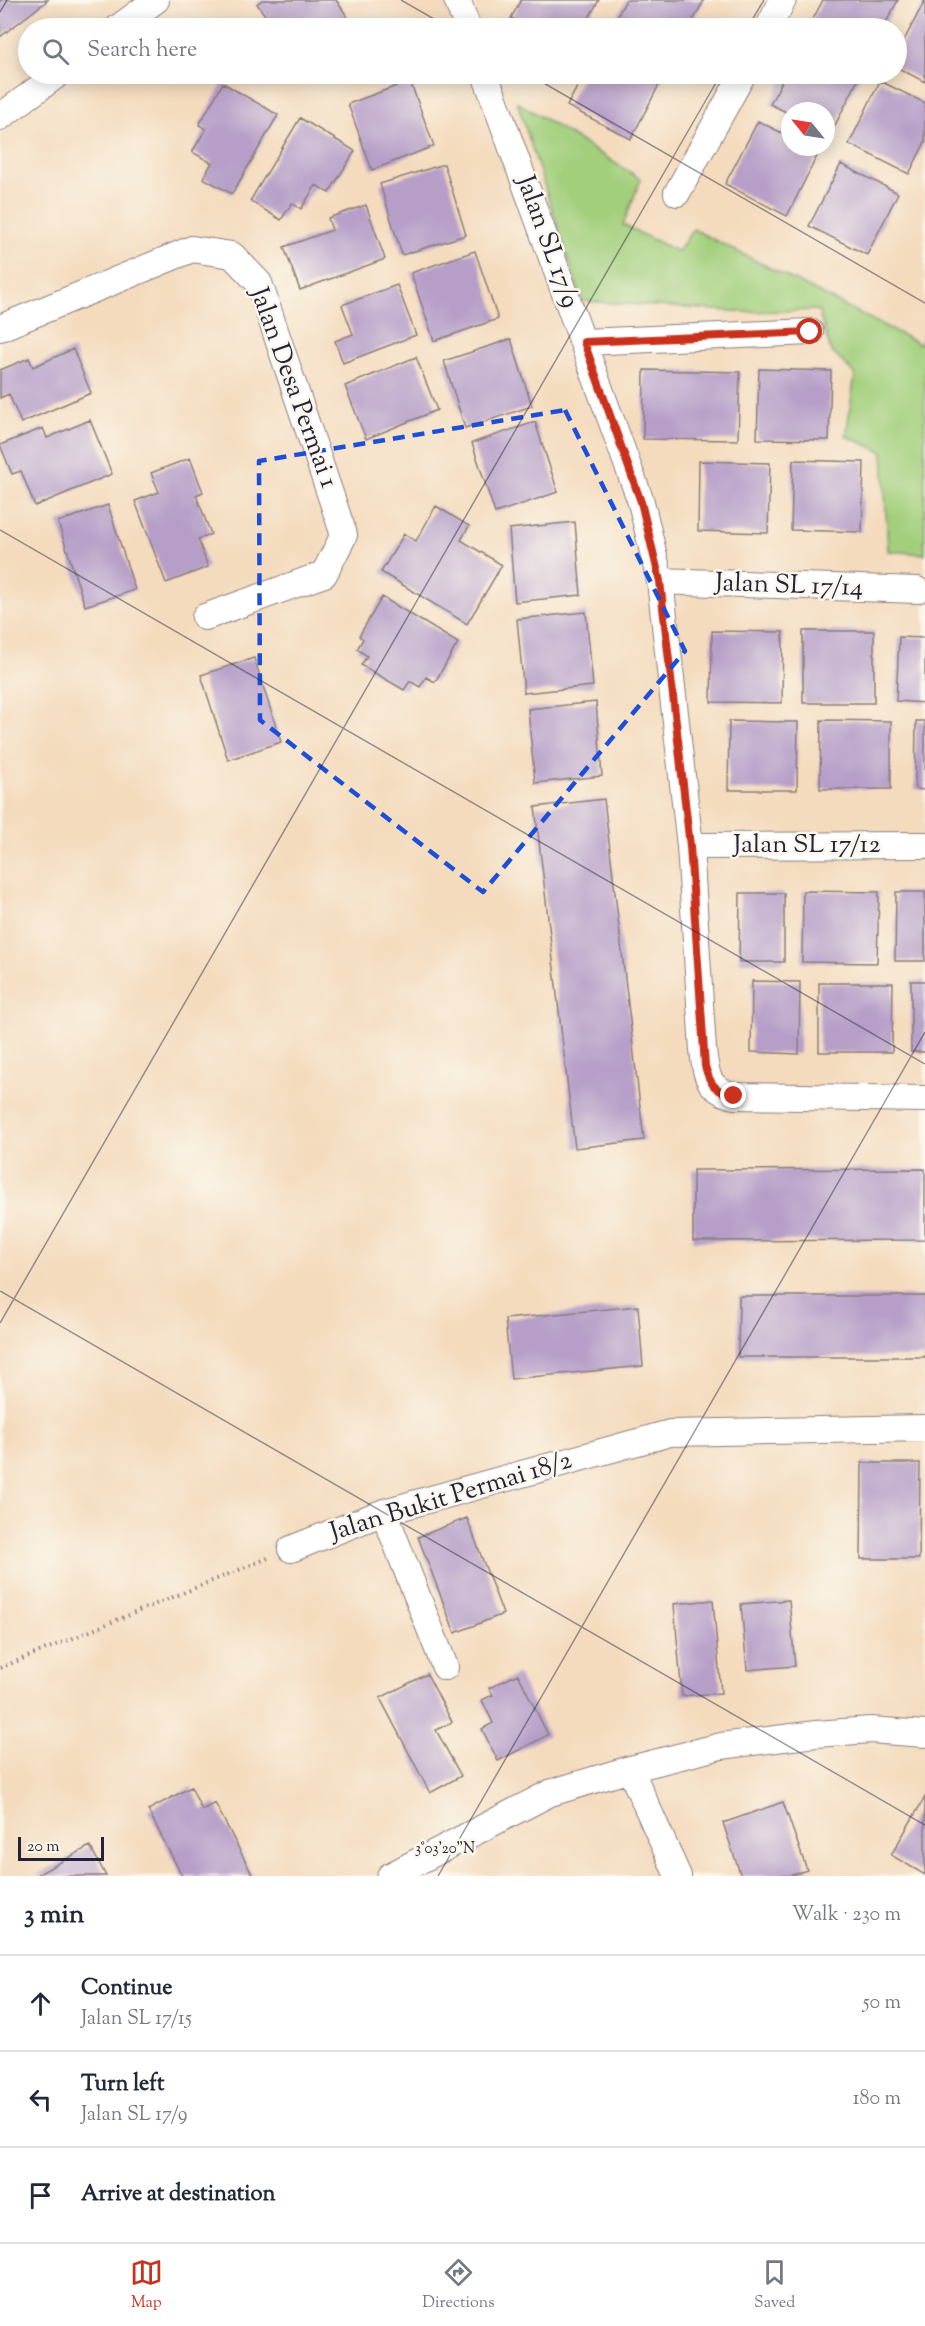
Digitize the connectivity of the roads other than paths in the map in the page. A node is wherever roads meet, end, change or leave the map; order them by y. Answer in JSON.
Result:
{"nodes":[{"id":1,"x":156,"y":0,"type":"edge"},
{"id":2,"x":457,"y":0,"type":"edge"},
{"id":3,"x":783,"y":0,"type":"edge"},
{"id":4,"x":132,"y":18,"type":"edge"},
{"id":5,"x":464,"y":18,"type":"edge"},
{"id":6,"x":773,"y":18,"type":"edge"},
{"id":7,"x":44,"y":84,"type":"edge"},
{"id":8,"x":488,"y":84,"type":"edge"},
{"id":9,"x":737,"y":84,"type":"edge"},
{"id":10,"x":0,"y":117,"type":"edge"},
{"id":11,"x":676,"y":193,"type":"dead end"},
{"id":12,"x":0,"y":328,"type":"edge"},
{"id":13,"x":810,"y":332,"type":"dead end"},
{"id":14,"x":584,"y":342,"type":"junction"},
{"id":15,"x":660,"y":581,"type":"junction"},
{"id":16,"x":917,"y":590,"type":"dead end"},
{"id":17,"x":205,"y":616,"type":"dead end"},
{"id":18,"x":925,"y":845,"type":"edge"},
{"id":19,"x":690,"y":846,"type":"junction"},
{"id":20,"x":925,"y":1099,"type":"edge"},
{"id":21,"x":925,"y":1428,"type":"edge"},
{"id":22,"x":384,"y":1512,"type":"junction"},
{"id":23,"x":291,"y":1549,"type":"road end"},
{"id":24,"x":446,"y":1667,"type":"dead end"},
{"id":25,"x":925,"y":1734,"type":"edge"},
{"id":26,"x":630,"y":1769,"type":"junction"},
{"id":27,"x":390,"y":1876,"type":"edge"},
{"id":28,"x":678,"y":1876,"type":"edge"}],
"edges":[{"from":1,"to":4,"type":"street"},
{"from":2,"to":5,"type":"street"},
{"from":3,"to":6,"type":"street"},
{"from":7,"to":10,"type":"street"},
{"from":8,"to":14,"type":"street","name":"Jalan SL 17/9"},
{"from":9,"to":11,"type":"street"},
{"from":12,"to":17,"type":"street","name":"Jalan Desa Permai 1"},
{"from":13,"to":14,"type":"street"},
{"from":14,"to":15,"type":"street","name":"Jalan SL 17/9"},
{"from":15,"to":16,"type":"street","name":"Jalan SL 17/14"},
{"from":15,"to":19,"type":"street","name":"Jalan SL 17/9"},
{"from":18,"to":19,"type":"street","name":"Jalan SL 17/12"},
{"from":19,"to":20,"type":"street","name":"Jalan SL 17/9"},
{"from":21,"to":22,"type":"street","name":"Jalan Bukit Permai 18/2"},
{"from":22,"to":23,"type":"street","name":"Jalan Bukit Permai 18/2"},
{"from":22,"to":24,"type":"street"},
{"from":25,"to":26,"type":"street"},
{"from":26,"to":27,"type":"street"},
{"from":26,"to":28,"type":"street"}]}
